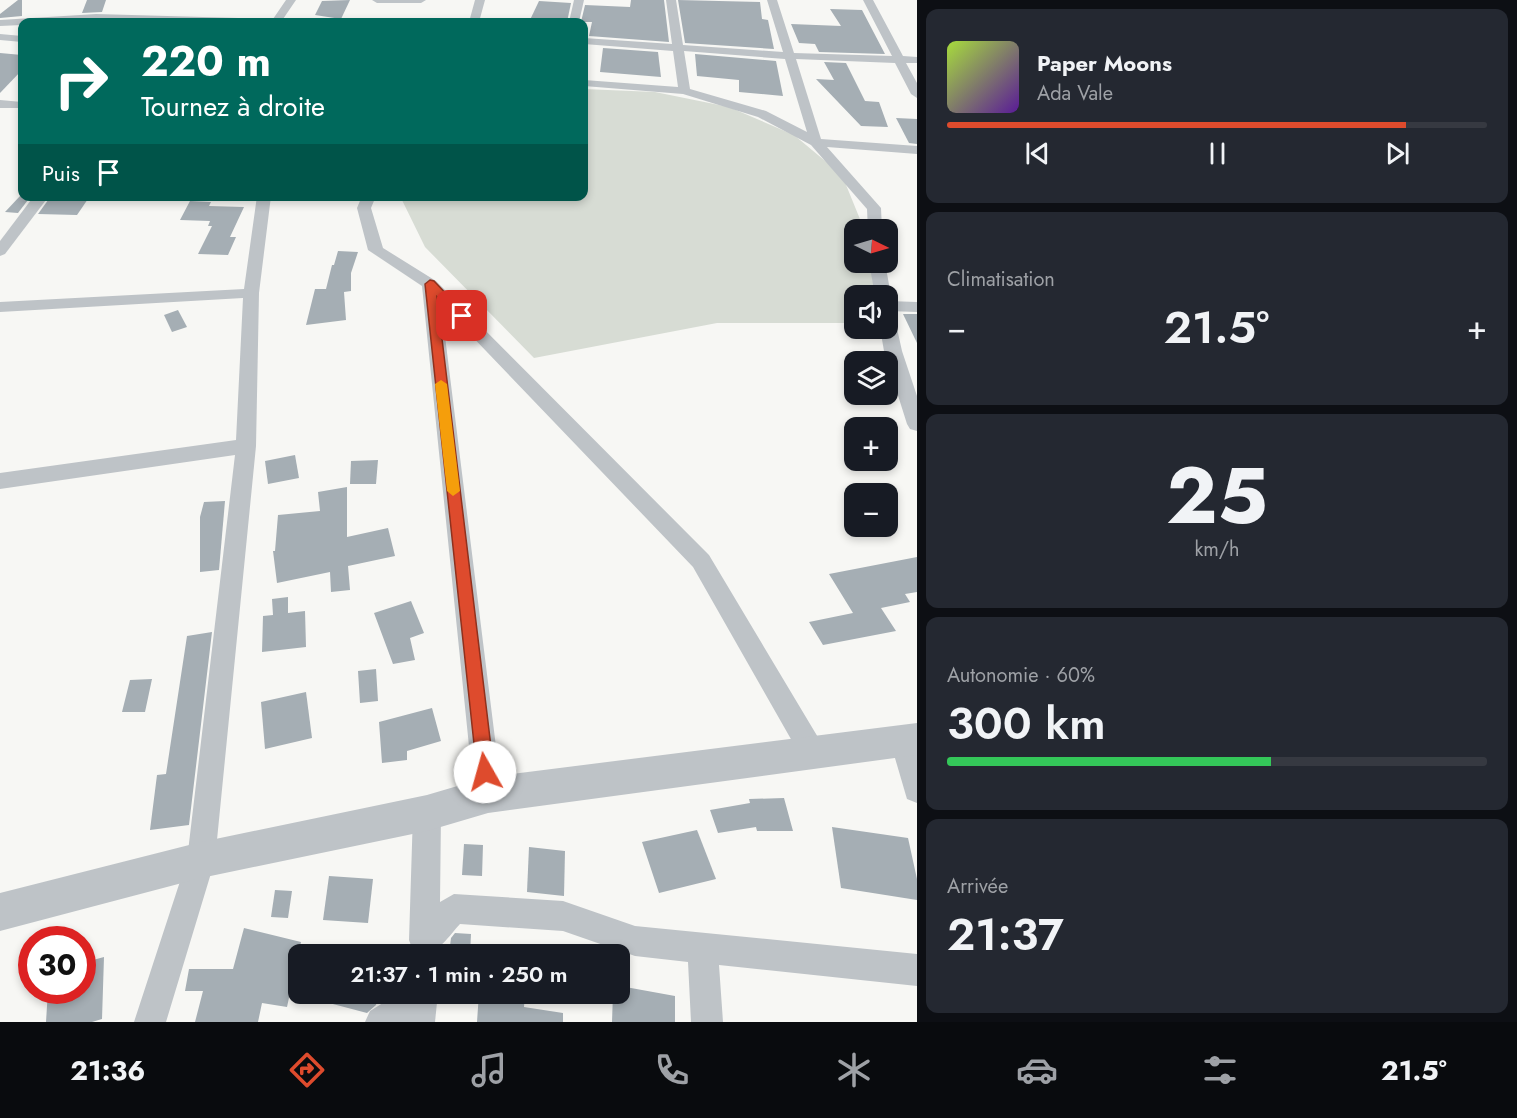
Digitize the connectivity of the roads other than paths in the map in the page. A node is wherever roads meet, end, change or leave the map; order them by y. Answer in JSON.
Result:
{"nodes":[{"id":1,"x":291,"y":0,"type":"edge"},
{"id":2,"x":377,"y":0,"type":"edge"},
{"id":3,"x":421,"y":0,"type":"edge"},
{"id":4,"x":480,"y":0,"type":"edge"},
{"id":5,"x":579,"y":0,"type":"edge"},
{"id":6,"x":671,"y":0,"type":"edge"},
{"id":7,"x":772,"y":0,"type":"edge"},
{"id":8,"x":868,"y":0,"type":"edge"},
{"id":9,"x":80,"y":18,"type":"edge"},
{"id":10,"x":122,"y":18,"type":"edge"},
{"id":11,"x":278,"y":18,"type":"edge"},
{"id":12,"x":475,"y":18,"type":"edge"},
{"id":13,"x":575,"y":18,"type":"edge"},
{"id":14,"x":18,"y":22,"type":"edge"},
{"id":15,"x":0,"y":23,"type":"edge"},
{"id":16,"x":0,"y":37,"type":"edge"},
{"id":17,"x":18,"y":39,"type":"edge"},
{"id":18,"x":588,"y":41,"type":"edge"},
{"id":19,"x":678,"y":48,"type":"junction"},
{"id":20,"x":791,"y":56,"type":"junction"},
{"id":21,"x":897,"y":59,"type":"junction"},
{"id":22,"x":917,"y":60,"type":"edge"},
{"id":23,"x":588,"y":83,"type":"edge"},
{"id":24,"x":684,"y":90,"type":"junction"},
{"id":25,"x":917,"y":94,"type":"edge"},
{"id":26,"x":0,"y":104,"type":"edge"},
{"id":27,"x":18,"y":105,"type":"edge"},
{"id":28,"x":816,"y":142,"type":"junction"},
{"id":29,"x":917,"y":150,"type":"edge"},
{"id":30,"x":38,"y":201,"type":"edge"},
{"id":31,"x":263,"y":201,"type":"edge"},
{"id":32,"x":367,"y":201,"type":"edge"},
{"id":33,"x":874,"y":219,"type":"edge"},
{"id":34,"x":0,"y":251,"type":"edge"},
{"id":35,"x":430,"y":284,"type":"junction"},
{"id":36,"x":251,"y":293,"type":"junction"},
{"id":37,"x":898,"y":307,"type":"edge"},
{"id":38,"x":0,"y":308,"type":"edge"},
{"id":39,"x":917,"y":308,"type":"edge"},
{"id":40,"x":891,"y":339,"type":"edge"},
{"id":41,"x":917,"y":424,"type":"edge"},
{"id":42,"x":246,"y":446,"type":"junction"},
{"id":43,"x":0,"y":482,"type":"edge"},
{"id":44,"x":910,"y":740,"type":"edge"},
{"id":45,"x":813,"y":753,"type":"junction"},
{"id":46,"x":917,"y":789,"type":"edge"},
{"id":47,"x":488,"y":795,"type":"junction"},
{"id":48,"x":427,"y":813,"type":"junction"},
{"id":49,"x":201,"y":860,"type":"junction"},
{"id":50,"x":0,"y":912,"type":"edge"},
{"id":51,"x":424,"y":944,"type":"edge"},
{"id":52,"x":426,"y":944,"type":"edge"},
{"id":53,"x":703,"y":948,"type":"junction"},
{"id":54,"x":917,"y":969,"type":"edge"},
{"id":55,"x":421,"y":1004,"type":"edge"},
{"id":56,"x":150,"y":1022,"type":"edge"},
{"id":57,"x":381,"y":1022,"type":"edge"},
{"id":58,"x":707,"y":1022,"type":"edge"}],
"edges":[{"from":1,"to":11,"type":"street"},
{"from":2,"to":3,"type":"street"},
{"from":4,"to":12,"type":"street"},
{"from":5,"to":13,"type":"street"},
{"from":6,"to":19,"type":"street"},
{"from":7,"to":20,"type":"street"},
{"from":8,"to":21,"type":"street"},
{"from":9,"to":10,"type":"street"},
{"from":14,"to":15,"type":"street"},
{"from":16,"to":17,"type":"street"},
{"from":18,"to":19,"type":"street"},
{"from":19,"to":20,"type":"street"},
{"from":19,"to":24,"type":"street"},
{"from":20,"to":21,"type":"street"},
{"from":20,"to":28,"type":"street"},
{"from":21,"to":22,"type":"street"},
{"from":21,"to":25,"type":"street"},
{"from":23,"to":24,"type":"street"},
{"from":24,"to":28,"type":"street"},
{"from":26,"to":27,"type":"street"},
{"from":28,"to":29,"type":"street"},
{"from":28,"to":33,"type":"street"},
{"from":30,"to":34,"type":"street"},
{"from":31,"to":36,"type":"street"},
{"from":32,"to":35,"type":"street"},
{"from":35,"to":45,"type":"street"},
{"from":35,"to":47,"type":"street"},
{"from":36,"to":38,"type":"street"},
{"from":36,"to":42,"type":"street"},
{"from":37,"to":39,"type":"street"},
{"from":40,"to":41,"type":"street"},
{"from":42,"to":43,"type":"street"},
{"from":42,"to":49,"type":"street"},
{"from":44,"to":45,"type":"street"},
{"from":44,"to":46,"type":"street"},
{"from":45,"to":47,"type":"street"},
{"from":47,"to":48,"type":"street"},
{"from":48,"to":49,"type":"street"},
{"from":48,"to":51,"type":"street"},
{"from":49,"to":50,"type":"street"},
{"from":49,"to":56,"type":"street"},
{"from":52,"to":53,"type":"street"},
{"from":53,"to":54,"type":"street"},
{"from":53,"to":58,"type":"street"},
{"from":55,"to":57,"type":"street"}]}
